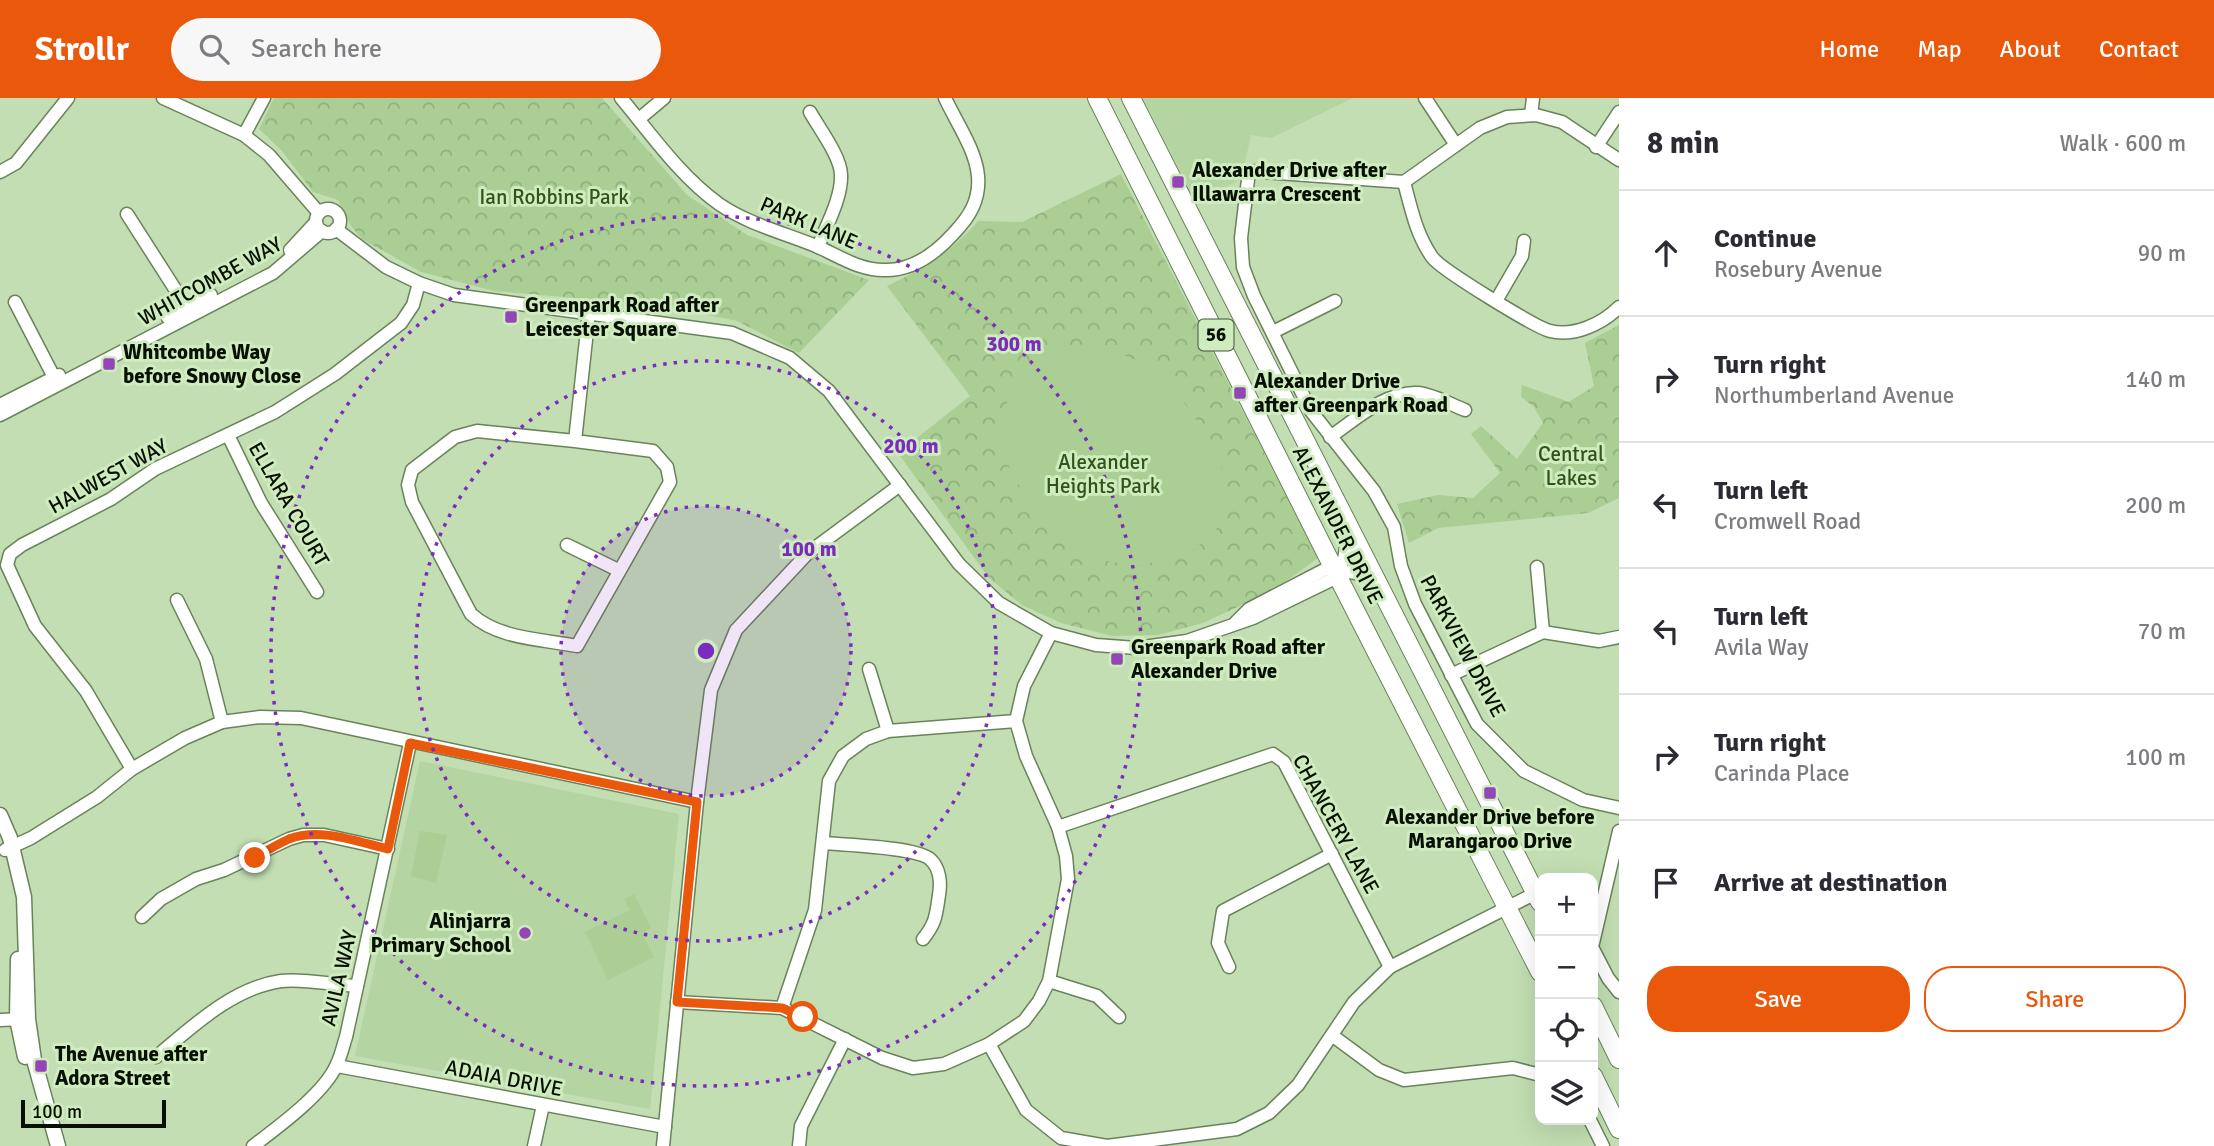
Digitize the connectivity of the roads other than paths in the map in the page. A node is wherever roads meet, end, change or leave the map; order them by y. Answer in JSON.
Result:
{"nodes":[{"id":1,"x":68,"y":98,"type":"edge"},
{"id":2,"x":163,"y":98,"type":"edge"},
{"id":3,"x":264,"y":98,"type":"edge"},
{"id":4,"x":621,"y":98,"type":"edge"},
{"id":5,"x":664,"y":98,"type":"edge"},
{"id":6,"x":945,"y":98,"type":"edge"},
{"id":7,"x":1097,"y":98,"type":"edge"},
{"id":8,"x":1131,"y":98,"type":"edge"},
{"id":9,"x":1425,"y":98,"type":"edge"},
{"id":10,"x":1533,"y":98,"type":"edge"},
{"id":11,"x":810,"y":112,"type":"dead end"},
{"id":12,"x":1619,"y":112,"type":"edge"},
{"id":13,"x":1531,"y":116,"type":"junction"},
{"id":14,"x":639,"y":119,"type":"junction"},
{"id":15,"x":244,"y":135,"type":"junction"},
{"id":16,"x":1456,"y":145,"type":"junction"},
{"id":17,"x":1597,"y":147,"type":"junction"},
{"id":18,"x":1619,"y":160,"type":"edge"},
{"id":19,"x":0,"y":172,"type":"edge"},
{"id":20,"x":1404,"y":182,"type":"junction"},
{"id":21,"x":127,"y":214,"type":"dead end"},
{"id":22,"x":319,"y":222,"type":"junction"},
{"id":23,"x":336,"y":229,"type":"junction"},
{"id":24,"x":1524,"y":241,"type":"dead end"},
{"id":25,"x":818,"y":247,"type":"junction"},
{"id":26,"x":419,"y":283,"type":"junction"},
{"id":27,"x":1335,"y":301,"type":"dead end"},
{"id":28,"x":1496,"y":301,"type":"junction"},
{"id":29,"x":15,"y":302,"type":"dead end"},
{"id":30,"x":1619,"y":307,"type":"edge"},
{"id":31,"x":189,"y":311,"type":"junction"},
{"id":32,"x":589,"y":312,"type":"junction"},
{"id":33,"x":1273,"y":332,"type":"junction"},
{"id":34,"x":56,"y":382,"type":"junction"},
{"id":35,"x":0,"y":405,"type":"edge"},
{"id":36,"x":1465,"y":410,"type":"dead end"},
{"id":37,"x":0,"y":415,"type":"edge"},
{"id":38,"x":228,"y":435,"type":"junction"},
{"id":39,"x":1330,"y":438,"type":"junction"},
{"id":40,"x":575,"y":441,"type":"junction"},
{"id":41,"x":900,"y":485,"type":"junction"},
{"id":42,"x":1337,"y":499,"type":"junction"},
{"id":43,"x":568,"y":545,"type":"dead end"},
{"id":44,"x":1537,"y":567,"type":"dead end"},
{"id":45,"x":618,"y":570,"type":"junction"},
{"id":46,"x":1335,"y":571,"type":"junction"},
{"id":47,"x":1379,"y":583,"type":"junction"},
{"id":48,"x":317,"y":592,"type":"dead end"},
{"id":49,"x":177,"y":600,"type":"dead end"},
{"id":50,"x":1543,"y":632,"type":"junction"},
{"id":51,"x":1051,"y":633,"type":"junction"},
{"id":52,"x":1619,"y":639,"type":"edge"},
{"id":53,"x":869,"y":669,"type":"dead end"},
{"id":54,"x":1451,"y":675,"type":"junction"},
{"id":55,"x":1016,"y":721,"type":"junction"},
{"id":56,"x":222,"y":722,"type":"junction"},
{"id":57,"x":888,"y":731,"type":"junction"},
{"id":58,"x":410,"y":743,"type":"junction"},
{"id":59,"x":132,"y":769,"type":"junction"},
{"id":60,"x":697,"y":802,"type":"junction"},
{"id":61,"x":1619,"y":808,"type":"edge"},
{"id":62,"x":0,"y":815,"type":"edge"},
{"id":63,"x":1058,"y":827,"type":"junction"},
{"id":64,"x":1619,"y":831,"type":"edge"},
{"id":65,"x":6,"y":843,"type":"edge"},
{"id":66,"x":824,"y":843,"type":"junction"},
{"id":67,"x":388,"y":849,"type":"junction"},
{"id":68,"x":1332,"y":854,"type":"junction"},
{"id":69,"x":1535,"y":891,"type":"edge"},
{"id":70,"x":1535,"y":898,"type":"edge"},
{"id":71,"x":1508,"y":907,"type":"junction"},
{"id":72,"x":142,"y":917,"type":"dead end"},
{"id":73,"x":1595,"y":936,"type":"edge"},
{"id":74,"x":923,"y":939,"type":"dead end"},
{"id":75,"x":1598,"y":959,"type":"edge"},
{"id":76,"x":1535,"y":962,"type":"edge"},
{"id":77,"x":1229,"y":967,"type":"dead end"},
{"id":78,"x":1390,"y":967,"type":"junction"},
{"id":79,"x":1049,"y":981,"type":"junction"},
{"id":80,"x":357,"y":986,"type":"junction"},
{"id":81,"x":1619,"y":992,"type":"edge"},
{"id":82,"x":677,"y":1002,"type":"junction"},
{"id":83,"x":782,"y":1008,"type":"junction"},
{"id":84,"x":1598,"y":1016,"type":"edge"},
{"id":85,"x":1119,"y":1017,"type":"dead end"},
{"id":86,"x":23,"y":1019,"type":"junction"},
{"id":87,"x":0,"y":1020,"type":"edge"},
{"id":88,"x":1333,"y":1036,"type":"junction"},
{"id":89,"x":845,"y":1039,"type":"junction"},
{"id":90,"x":989,"y":1044,"type":"junction"},
{"id":91,"x":156,"y":1057,"type":"dead end"},
{"id":92,"x":1619,"y":1059,"type":"edge"},
{"id":93,"x":337,"y":1066,"type":"junction"},
{"id":94,"x":1535,"y":1074,"type":"edge"},
{"id":95,"x":1598,"y":1086,"type":"edge"},
{"id":96,"x":543,"y":1105,"type":"junction"},
{"id":97,"x":1592,"y":1125,"type":"edge"},
{"id":98,"x":665,"y":1127,"type":"junction"},
{"id":99,"x":1619,"y":1129,"type":"edge"},
{"id":100,"x":1059,"y":1142,"type":"edge"},
{"id":101,"x":1156,"y":1143,"type":"edge"},
{"id":102,"x":49,"y":1146,"type":"edge"},
{"id":103,"x":58,"y":1146,"type":"edge"},
{"id":104,"x":253,"y":1146,"type":"edge"},
{"id":105,"x":534,"y":1146,"type":"edge"},
{"id":106,"x":663,"y":1146,"type":"edge"},
{"id":107,"x":799,"y":1146,"type":"edge"},
{"id":108,"x":1603,"y":1146,"type":"edge"}],
"edges":[{"from":1,"to":19,"type":"street"},
{"from":2,"to":15,"type":"street"},
{"from":3,"to":15,"type":"street"},
{"from":4,"to":14,"type":"street","name":"PARK LANE"},
{"from":5,"to":14,"type":"street"},
{"from":6,"to":25,"type":"street","name":"PARK LANE"},
{"from":7,"to":46,"type":"main road","name":"ALEXANDER DRIVE","number":"56"},
{"from":8,"to":42,"type":"main road","name":"ALEXANDER DRIVE","number":"56"},
{"from":9,"to":16,"type":"street"},
{"from":10,"to":13,"type":"street"},
{"from":11,"to":25,"type":"street"},
{"from":12,"to":17,"type":"street"},
{"from":13,"to":16,"type":"street"},
{"from":13,"to":17,"type":"street"},
{"from":14,"to":25,"type":"street","name":"PARK LANE"},
{"from":15,"to":22,"type":"street"},
{"from":16,"to":20,"type":"street"},
{"from":17,"to":18,"type":"street"},
{"from":20,"to":28,"type":"street"},
{"from":20,"to":33,"type":"street","name":"PARKVIEW DRIVE"},
{"from":21,"to":31,"type":"street"},
{"from":22,"to":23,"type":"street"},
{"from":22,"to":23,"type":"street"},
{"from":22,"to":31,"type":"street","name":"WHITCOMBE WAY"},
{"from":23,"to":26,"type":"street"},
{"from":24,"to":28,"type":"street"},
{"from":26,"to":32,"type":"street"},
{"from":26,"to":38,"type":"street","name":"HALWEST WAY"},
{"from":27,"to":33,"type":"street"},
{"from":28,"to":30,"type":"street"},
{"from":29,"to":34,"type":"street"},
{"from":31,"to":34,"type":"street","name":"WHITCOMBE WAY"},
{"from":32,"to":40,"type":"street"},
{"from":32,"to":41,"type":"street"},
{"from":33,"to":39,"type":"street","name":"PARKVIEW DRIVE"},
{"from":34,"to":35,"type":"street","name":"WHITCOMBE WAY"},
{"from":34,"to":37,"type":"street","name":"WHITCOMBE WAY"},
{"from":36,"to":39,"type":"street"},
{"from":38,"to":48,"type":"street","name":"ELLARA COURT"},
{"from":38,"to":59,"type":"street","name":"HALWEST WAY"},
{"from":39,"to":54,"type":"street","name":"PARKVIEW DRIVE"},
{"from":40,"to":45,"type":"street"},
{"from":40,"to":45,"type":"street"},
{"from":41,"to":51,"type":"street"},
{"from":41,"to":60,"type":"street"},
{"from":42,"to":46,"type":"street"},
{"from":42,"to":47,"type":"main road","name":"ALEXANDER DRIVE","number":"56"},
{"from":43,"to":45,"type":"street"},
{"from":44,"to":50,"type":"street"},
{"from":46,"to":47,"type":"street"},
{"from":46,"to":51,"type":"street"},
{"from":46,"to":71,"type":"main road","name":"ALEXANDER DRIVE","number":"56"},
{"from":47,"to":69,"type":"main road","name":"ALEXANDER DRIVE","number":"56"},
{"from":49,"to":56,"type":"street"},
{"from":50,"to":52,"type":"street"},
{"from":50,"to":54,"type":"street"},
{"from":51,"to":55,"type":"street"},
{"from":53,"to":57,"type":"street"},
{"from":54,"to":61,"type":"street","name":"PARKVIEW DRIVE"},
{"from":55,"to":57,"type":"street"},
{"from":55,"to":63,"type":"street"},
{"from":56,"to":58,"type":"street"},
{"from":56,"to":59,"type":"street"},
{"from":57,"to":66,"type":"street"},
{"from":58,"to":60,"type":"street"},
{"from":58,"to":67,"type":"street","name":"AVILA WAY"},
{"from":59,"to":65,"type":"street"},
{"from":60,"to":82,"type":"street"},
{"from":62,"to":65,"type":"street"},
{"from":63,"to":68,"type":"street","name":"CHANCERY LANE"},
{"from":63,"to":79,"type":"street"},
{"from":64,"to":73,"type":"street"},
{"from":65,"to":86,"type":"street"},
{"from":66,"to":74,"type":"street"},
{"from":66,"to":83,"type":"street"},
{"from":67,"to":72,"type":"street"},
{"from":67,"to":80,"type":"street","name":"AVILA WAY"},
{"from":68,"to":77,"type":"street"},
{"from":68,"to":78,"type":"street","name":"CHANCERY LANE"},
{"from":70,"to":71,"type":"street"},
{"from":71,"to":76,"type":"main road","name":"ALEXANDER DRIVE","number":"56"},
{"from":71,"to":78,"type":"street"},
{"from":75,"to":81,"type":"street"},
{"from":78,"to":88,"type":"street"},
{"from":79,"to":85,"type":"street"},
{"from":79,"to":90,"type":"street"},
{"from":80,"to":91,"type":"street"},
{"from":80,"to":93,"type":"street","name":"AVILA WAY"},
{"from":82,"to":83,"type":"street"},
{"from":82,"to":98,"type":"street"},
{"from":83,"to":89,"type":"street"},
{"from":84,"to":92,"type":"main road"},
{"from":86,"to":87,"type":"street"},
{"from":86,"to":102,"type":"street"},
{"from":86,"to":103,"type":"street"},
{"from":88,"to":94,"type":"street"},
{"from":88,"to":101,"type":"street"},
{"from":89,"to":90,"type":"street"},
{"from":89,"to":107,"type":"street"},
{"from":90,"to":100,"type":"street"},
{"from":93,"to":96,"type":"street","name":"ADAIA DRIVE"},
{"from":93,"to":104,"type":"street","name":"AVILA WAY"},
{"from":95,"to":99,"type":"main road"},
{"from":96,"to":98,"type":"street","name":"ADAIA DRIVE"},
{"from":96,"to":105,"type":"street"},
{"from":97,"to":108,"type":"street"},
{"from":98,"to":106,"type":"street"},
{"from":100,"to":101,"type":"street"}]}
